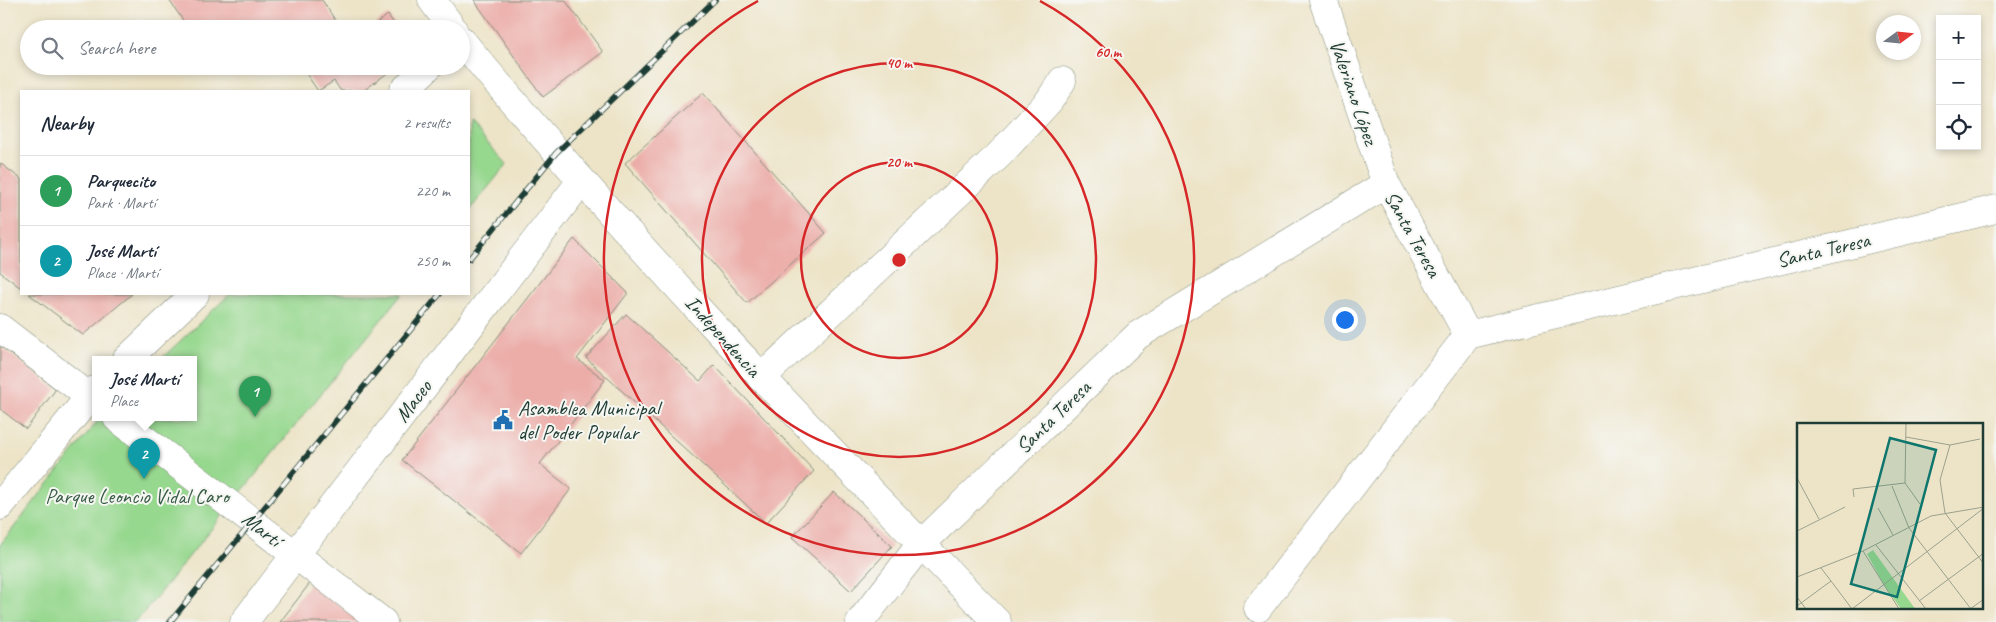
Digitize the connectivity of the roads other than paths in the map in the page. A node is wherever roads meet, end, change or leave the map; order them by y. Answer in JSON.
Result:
{"nodes":[{"id":1,"x":432,"y":0,"type":"edge"},
{"id":2,"x":1323,"y":0,"type":"edge"},
{"id":3,"x":446,"y":20,"type":"edge"},
{"id":4,"x":470,"y":51,"type":"edge"},
{"id":5,"x":420,"y":75,"type":"edge"},
{"id":6,"x":1062,"y":81,"type":"dead end"},
{"id":7,"x":405,"y":90,"type":"edge"},
{"id":8,"x":581,"y":181,"type":"junction"},
{"id":9,"x":1386,"y":184,"type":"junction"},
{"id":10,"x":1996,"y":209,"type":"edge"},
{"id":11,"x":194,"y":295,"type":"edge"},
{"id":12,"x":0,"y":328,"type":"edge"},
{"id":13,"x":1468,"y":335,"type":"junction"},
{"id":14,"x":130,"y":356,"type":"edge"},
{"id":15,"x":762,"y":378,"type":"junction"},
{"id":16,"x":92,"y":395,"type":"edge"},
{"id":17,"x":92,"y":397,"type":"edge"},
{"id":18,"x":121,"y":421,"type":"edge"},
{"id":19,"x":0,"y":506,"type":"edge"},
{"id":20,"x":921,"y":544,"type":"junction"},
{"id":21,"x":296,"y":555,"type":"junction"},
{"id":22,"x":1258,"y":608,"type":"dead end"},
{"id":23,"x":244,"y":622,"type":"edge"},
{"id":24,"x":383,"y":622,"type":"edge"},
{"id":25,"x":860,"y":622,"type":"edge"},
{"id":26,"x":997,"y":622,"type":"edge"}],
"edges":[{"from":1,"to":3,"type":"street"},
{"from":2,"to":9,"type":"street","name":"Valeriano López"},
{"from":4,"to":8,"type":"street","name":"Independencia"},
{"from":5,"to":7,"type":"street"},
{"from":6,"to":15,"type":"street"},
{"from":8,"to":15,"type":"street","name":"Independencia"},
{"from":8,"to":21,"type":"street","name":"Maceo"},
{"from":9,"to":13,"type":"street","name":"Santa Teresa"},
{"from":9,"to":20,"type":"street","name":"Santa Teresa"},
{"from":10,"to":13,"type":"street","name":"Santa Teresa"},
{"from":11,"to":14,"type":"street"},
{"from":12,"to":16,"type":"street"},
{"from":13,"to":22,"type":"street"},
{"from":15,"to":20,"type":"street","name":"Independencia"},
{"from":17,"to":19,"type":"street"},
{"from":18,"to":21,"type":"street","name":"Martí"},
{"from":20,"to":25,"type":"street","name":"Santa Teresa"},
{"from":20,"to":26,"type":"street","name":"Independencia"},
{"from":21,"to":23,"type":"street","name":"Maceo"},
{"from":21,"to":24,"type":"street","name":"Martí"}]}
